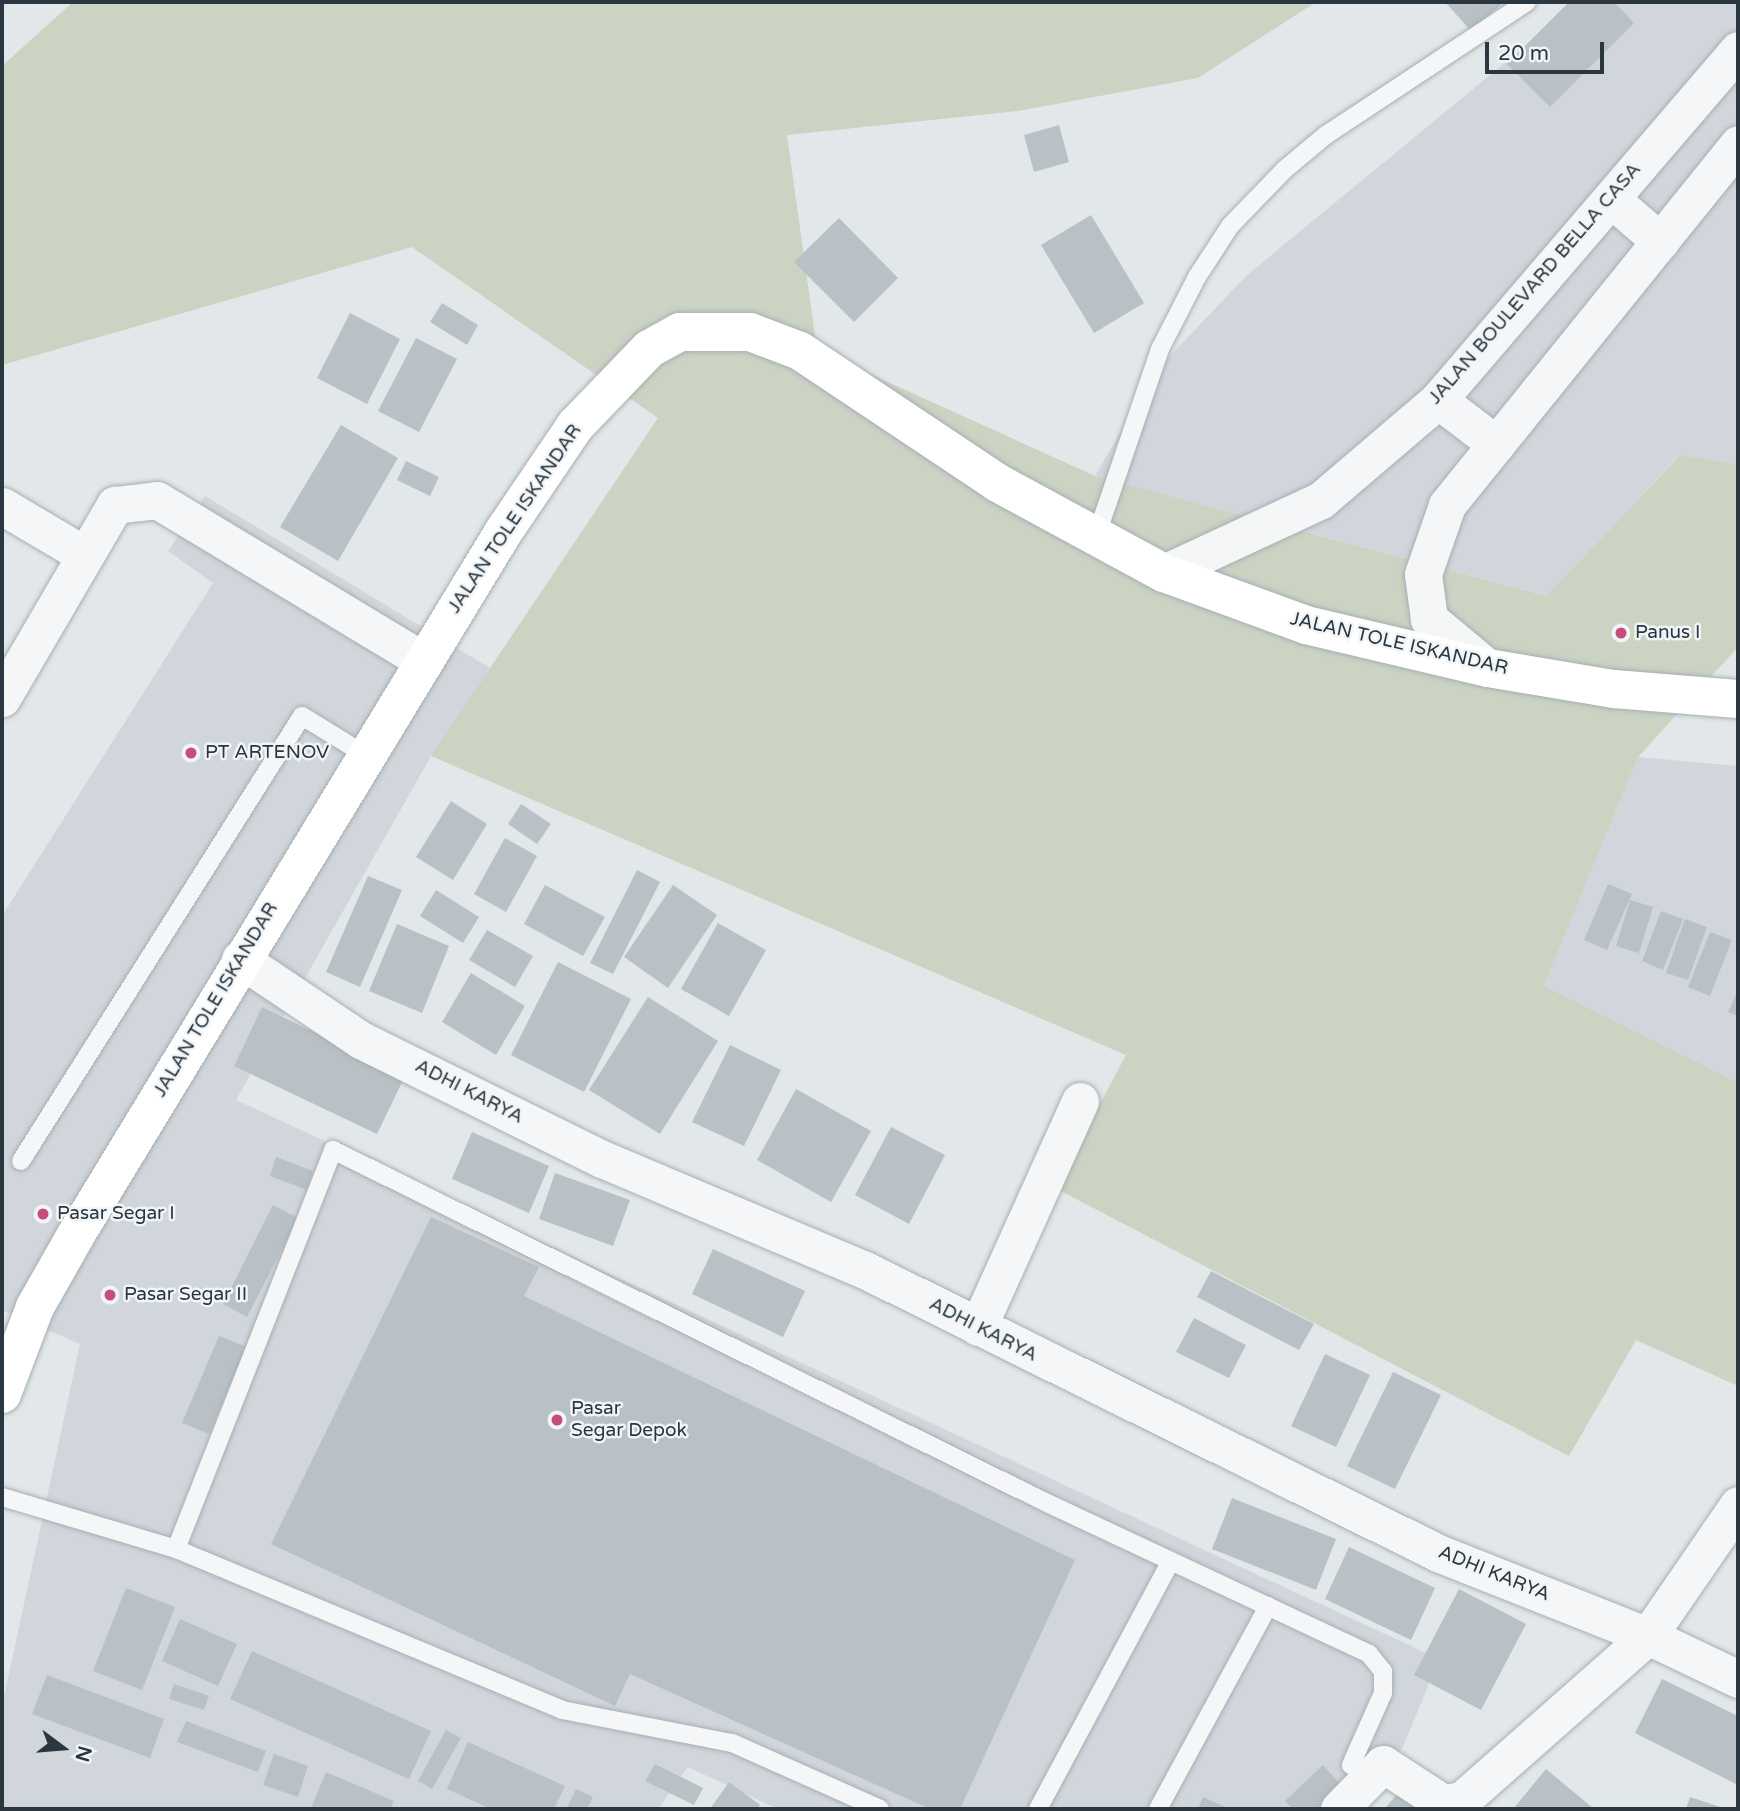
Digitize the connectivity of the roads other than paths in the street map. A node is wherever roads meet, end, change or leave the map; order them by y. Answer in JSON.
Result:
{"nodes":[{"id":1,"x":1527,"y":2,"type":"edge"},
{"id":2,"x":1738,"y":50,"type":"edge"},
{"id":3,"x":1738,"y":144,"type":"edge"},
{"id":4,"x":1611,"y":199,"type":"junction"},
{"id":5,"x":1660,"y":241,"type":"junction"},
{"id":6,"x":1438,"y":400,"type":"junction"},
{"id":7,"x":1496,"y":444,"type":"junction"},
{"id":8,"x":2,"y":506,"type":"edge"},
{"id":9,"x":1097,"y":537,"type":"junction"},
{"id":10,"x":85,"y":555,"type":"junction"},
{"id":11,"x":1164,"y":573,"type":"junction"},
{"id":12,"x":422,"y":660,"type":"junction"},
{"id":13,"x":1488,"y":668,"type":"junction"},
{"id":14,"x":2,"y":698,"type":"edge"},
{"id":15,"x":1737,"y":702,"type":"edge"},
{"id":16,"x":365,"y":754,"type":"junction"},
{"id":17,"x":240,"y":959,"type":"junction"},
{"id":18,"x":1080,"y":1101,"type":"dead end"},
{"id":19,"x":22,"y":1161,"type":"dead end"},
{"id":20,"x":978,"y":1327,"type":"junction"},
{"id":21,"x":2,"y":1394,"type":"edge"},
{"id":22,"x":2,"y":1497,"type":"edge"},
{"id":23,"x":1738,"y":1505,"type":"edge"},
{"id":24,"x":176,"y":1549,"type":"junction"},
{"id":25,"x":1171,"y":1561,"type":"junction"},
{"id":26,"x":1268,"y":1606,"type":"junction"},
{"id":27,"x":1648,"y":1636,"type":"junction"},
{"id":28,"x":1738,"y":1679,"type":"edge"},
{"id":29,"x":1352,"y":1765,"type":"dead end"},
{"id":30,"x":880,"y":1809,"type":"edge"},
{"id":31,"x":1038,"y":1809,"type":"edge"},
{"id":32,"x":1158,"y":1809,"type":"edge"},
{"id":33,"x":1339,"y":1809,"type":"edge"}],
"edges":[{"from":1,"to":9,"type":"lane"},
{"from":2,"to":4,"type":"street","name":"JALAN BOULEVARD BELLA CASA"},
{"from":3,"to":5,"type":"street"},
{"from":4,"to":5,"type":"street"},
{"from":4,"to":6,"type":"street","name":"JALAN BOULEVARD BELLA CASA"},
{"from":5,"to":7,"type":"street"},
{"from":6,"to":7,"type":"street"},
{"from":6,"to":11,"type":"street","name":"JALAN BOULEVARD BELLA CASA"},
{"from":7,"to":13,"type":"street"},
{"from":8,"to":10,"type":"street"},
{"from":9,"to":11,"type":"main road","name":"JALAN TOLE ISKANDAR"},
{"from":9,"to":12,"type":"main road","name":"JALAN TOLE ISKANDAR"},
{"from":10,"to":12,"type":"street"},
{"from":10,"to":14,"type":"street"},
{"from":11,"to":13,"type":"main road","name":"JALAN TOLE ISKANDAR"},
{"from":12,"to":16,"type":"main road","name":"JALAN TOLE ISKANDAR"},
{"from":13,"to":15,"type":"main road","name":"JALAN TOLE ISKANDAR"},
{"from":16,"to":17,"type":"main road","name":"JALAN TOLE ISKANDAR"},
{"from":16,"to":19,"type":"lane"},
{"from":17,"to":20,"type":"street","name":"ADHI KARYA"},
{"from":17,"to":21,"type":"main road","name":"JALAN TOLE ISKANDAR"},
{"from":18,"to":20,"type":"street"},
{"from":20,"to":27,"type":"street","name":"ADHI KARYA"},
{"from":22,"to":24,"type":"lane"},
{"from":23,"to":27,"type":"street"},
{"from":24,"to":25,"type":"lane"},
{"from":24,"to":30,"type":"lane"},
{"from":25,"to":26,"type":"lane"},
{"from":25,"to":31,"type":"lane"},
{"from":26,"to":29,"type":"lane"},
{"from":26,"to":32,"type":"lane"},
{"from":27,"to":28,"type":"street","name":"ADHI KARYA"},
{"from":27,"to":33,"type":"street"}]}
